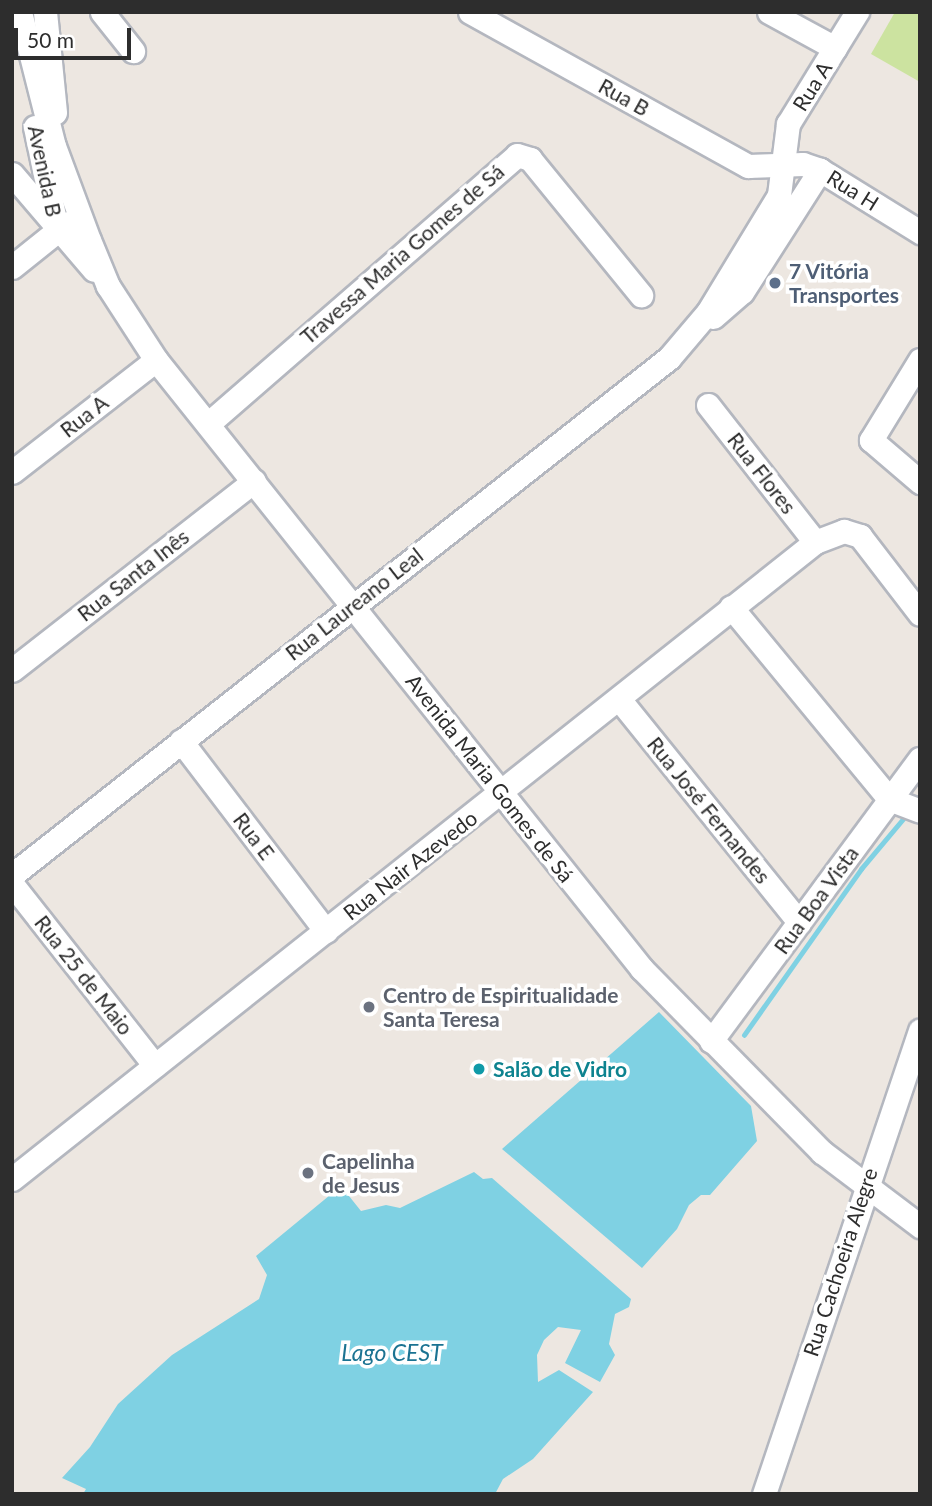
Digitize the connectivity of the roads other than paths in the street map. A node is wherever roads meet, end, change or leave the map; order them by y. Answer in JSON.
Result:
{"nodes":[{"id":1,"x":46,"y":12,"type":"edge"},
{"id":2,"x":102,"y":12,"type":"edge"},
{"id":3,"x":470,"y":12,"type":"edge"},
{"id":4,"x":769,"y":12,"type":"edge"},
{"id":5,"x":857,"y":12,"type":"edge"},
{"id":6,"x":21,"y":21,"type":"edge"},
{"id":7,"x":835,"y":48,"type":"junction"},
{"id":8,"x":133,"y":51,"type":"dead end"},
{"id":9,"x":54,"y":146,"type":"junction"},
{"id":10,"x":782,"y":166,"type":"junction"},
{"id":11,"x":820,"y":170,"type":"junction"},
{"id":12,"x":12,"y":173,"type":"edge"},
{"id":13,"x":78,"y":214,"type":"junction"},
{"id":14,"x":57,"y":230,"type":"junction"},
{"id":15,"x":920,"y":232,"type":"edge"},
{"id":16,"x":12,"y":267,"type":"edge"},
{"id":17,"x":108,"y":286,"type":"junction"},
{"id":18,"x":641,"y":295,"type":"dead end"},
{"id":19,"x":694,"y":332,"type":"junction"},
{"id":20,"x":156,"y":360,"type":"junction"},
{"id":21,"x":920,"y":360,"type":"edge"},
{"id":22,"x":708,"y":405,"type":"dead end"},
{"id":23,"x":209,"y":423,"type":"junction"},
{"id":24,"x":12,"y":472,"type":"edge"},
{"id":25,"x":254,"y":481,"type":"junction"},
{"id":26,"x":920,"y":482,"type":"edge"},
{"id":27,"x":815,"y":542,"type":"junction"},
{"id":28,"x":353,"y":605,"type":"junction"},
{"id":29,"x":731,"y":607,"type":"junction"},
{"id":30,"x":920,"y":614,"type":"edge"},
{"id":31,"x":12,"y":670,"type":"edge"},
{"id":32,"x":619,"y":699,"type":"junction"},
{"id":33,"x":181,"y":741,"type":"junction"},
{"id":34,"x":920,"y":759,"type":"edge"},
{"id":35,"x":502,"y":794,"type":"junction"},
{"id":36,"x":889,"y":799,"type":"junction"},
{"id":37,"x":920,"y":811,"type":"edge"},
{"id":38,"x":12,"y":875,"type":"edge"},
{"id":39,"x":12,"y":884,"type":"edge"},
{"id":40,"x":799,"y":922,"type":"junction"},
{"id":41,"x":326,"y":931,"type":"junction"},
{"id":42,"x":920,"y":1031,"type":"edge"},
{"id":43,"x":711,"y":1041,"type":"junction"},
{"id":44,"x":155,"y":1066,"type":"junction"},
{"id":45,"x":12,"y":1179,"type":"edge"},
{"id":46,"x":864,"y":1186,"type":"junction"},
{"id":47,"x":920,"y":1226,"type":"edge"},
{"id":48,"x":764,"y":1494,"type":"edge"}],
"edges":[{"from":1,"to":9,"type":"street"},
{"from":2,"to":8,"type":"street"},
{"from":3,"to":10,"type":"street","name":"Rua B"},
{"from":4,"to":7,"type":"street"},
{"from":5,"to":7,"type":"street","name":"Rua A"},
{"from":6,"to":9,"type":"street","name":"Avenida B"},
{"from":6,"to":14,"type":"street","name":"Avenida B"},
{"from":7,"to":10,"type":"street","name":"Rua A"},
{"from":9,"to":13,"type":"street","name":"Avenida B"},
{"from":10,"to":11,"type":"street","name":"Rua H"},
{"from":10,"to":19,"type":"street","name":"Rua Laureano Leal"},
{"from":11,"to":15,"type":"street","name":"Rua H"},
{"from":11,"to":19,"type":"street","name":"Rua Laureano Leal"},
{"from":12,"to":14,"type":"street","name":"Avenida Maria Gomes de Sá"},
{"from":13,"to":14,"type":"street"},
{"from":13,"to":17,"type":"street","name":"Avenida Maria Gomes de Sá"},
{"from":14,"to":16,"type":"street"},
{"from":14,"to":17,"type":"street","name":"Avenida Maria Gomes de Sá"},
{"from":17,"to":20,"type":"street","name":"Avenida Maria Gomes de Sá"},
{"from":18,"to":23,"type":"street","name":"Travessa Maria Gomes de Sá"},
{"from":19,"to":28,"type":"street","name":"Rua Laureano Leal"},
{"from":20,"to":23,"type":"street","name":"Avenida Maria Gomes de Sá"},
{"from":20,"to":24,"type":"street","name":"Rua A"},
{"from":21,"to":26,"type":"street"},
{"from":22,"to":27,"type":"street","name":"Rua Flores"},
{"from":23,"to":25,"type":"street","name":"Avenida Maria Gomes de Sá"},
{"from":25,"to":28,"type":"street","name":"Avenida Maria Gomes de Sá"},
{"from":25,"to":31,"type":"street","name":"Rua Santa Inês"},
{"from":27,"to":29,"type":"street","name":"Rua Nair Azevedo"},
{"from":27,"to":30,"type":"street","name":"Rua Nair Azevedo"},
{"from":28,"to":33,"type":"street","name":"Rua Laureano Leal"},
{"from":28,"to":35,"type":"street","name":"Avenida Maria Gomes de Sá"},
{"from":29,"to":32,"type":"street","name":"Rua Nair Azevedo"},
{"from":29,"to":36,"type":"street"},
{"from":32,"to":35,"type":"street","name":"Rua Nair Azevedo"},
{"from":32,"to":40,"type":"street","name":"Rua José Fernandes"},
{"from":33,"to":38,"type":"street","name":"Rua Laureano Leal"},
{"from":33,"to":41,"type":"street","name":"Rua E"},
{"from":34,"to":36,"type":"street","name":"Rua Boa Vista"},
{"from":35,"to":41,"type":"street","name":"Rua Nair Azevedo"},
{"from":35,"to":43,"type":"street","name":"Avenida Maria Gomes de Sá"},
{"from":36,"to":37,"type":"street"},
{"from":36,"to":40,"type":"street","name":"Rua Boa Vista"},
{"from":39,"to":44,"type":"street","name":"Rua 25 de Maio"},
{"from":40,"to":43,"type":"street","name":"Rua Boa Vista"},
{"from":41,"to":44,"type":"street","name":"Rua Nair Azevedo"},
{"from":42,"to":46,"type":"street","name":"Rua Cachoeira Alegre"},
{"from":43,"to":46,"type":"street","name":"Avenida Maria Gomes de Sá"},
{"from":44,"to":45,"type":"street","name":"Rua Nair Azevedo"},
{"from":46,"to":47,"type":"street","name":"Avenida Maria Gomes de Sá"},
{"from":46,"to":48,"type":"street","name":"Rua Cachoeira Alegre"}]}
